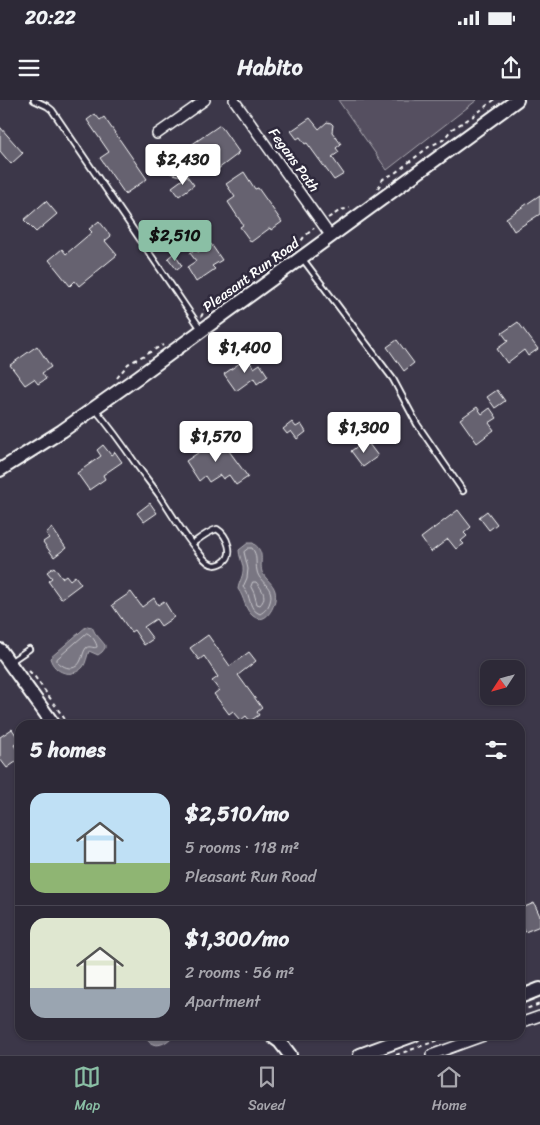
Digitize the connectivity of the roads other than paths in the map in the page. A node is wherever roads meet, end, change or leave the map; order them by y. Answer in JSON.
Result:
{"nodes":[{"id":1,"x":34,"y":100,"type":"edge"},
{"id":2,"x":205,"y":100,"type":"edge"},
{"id":3,"x":234,"y":100,"type":"edge"},
{"id":4,"x":517,"y":100,"type":"edge"},
{"id":5,"x":157,"y":134,"type":"dead end"},
{"id":6,"x":330,"y":236,"type":"junction"},
{"id":7,"x":299,"y":253,"type":"junction"},
{"id":8,"x":199,"y":326,"type":"junction"},
{"id":9,"x":94,"y":408,"type":"junction"},
{"id":10,"x":0,"y":470,"type":"edge"},
{"id":11,"x":463,"y":491,"type":"dead end"},
{"id":12,"x":192,"y":544,"type":"junction"},
{"id":13,"x":29,"y":649,"type":"dead end"},
{"id":14,"x":0,"y":650,"type":"edge"},
{"id":15,"x":14,"y":659,"type":"junction"},
{"id":16,"x":51,"y":720,"type":"edge"},
{"id":17,"x":540,"y":990,"type":"edge"},
{"id":18,"x":525,"y":995,"type":"edge"},
{"id":19,"x":540,"y":1016,"type":"edge"},
{"id":20,"x":525,"y":1021,"type":"edge"},
{"id":21,"x":273,"y":1040,"type":"edge"},
{"id":22,"x":277,"y":1040,"type":"edge"},
{"id":23,"x":400,"y":1040,"type":"edge"},
{"id":24,"x":472,"y":1040,"type":"edge"},
{"id":25,"x":281,"y":1055,"type":"edge"},
{"id":26,"x":290,"y":1055,"type":"edge"},
{"id":27,"x":360,"y":1055,"type":"edge"},
{"id":28,"x":430,"y":1055,"type":"edge"}],
"edges":[{"from":1,"to":8,"type":"lane"},
{"from":2,"to":5,"type":"street"},
{"from":3,"to":6,"type":"street","name":"Fegans Path"},
{"from":4,"to":6,"type":"main road","name":"Pleasant Run Road"},
{"from":6,"to":7,"type":"main road","name":"Pleasant Run Road"},
{"from":7,"to":8,"type":"main road","name":"Pleasant Run Road"},
{"from":7,"to":11,"type":"lane"},
{"from":8,"to":9,"type":"main road","name":"Pleasant Run Road"},
{"from":9,"to":10,"type":"main road","name":"Pleasant Run Road"},
{"from":9,"to":12,"type":"lane"},
{"from":12,"to":12,"type":"lane"},
{"from":13,"to":15,"type":"lane"},
{"from":14,"to":15,"type":"main road"},
{"from":15,"to":16,"type":"main road"},
{"from":17,"to":18,"type":"main road"},
{"from":19,"to":20,"type":"street"},
{"from":21,"to":25,"type":"main road"},
{"from":22,"to":26,"type":"main road"},
{"from":23,"to":27,"type":"main road"},
{"from":24,"to":28,"type":"street"}]}
